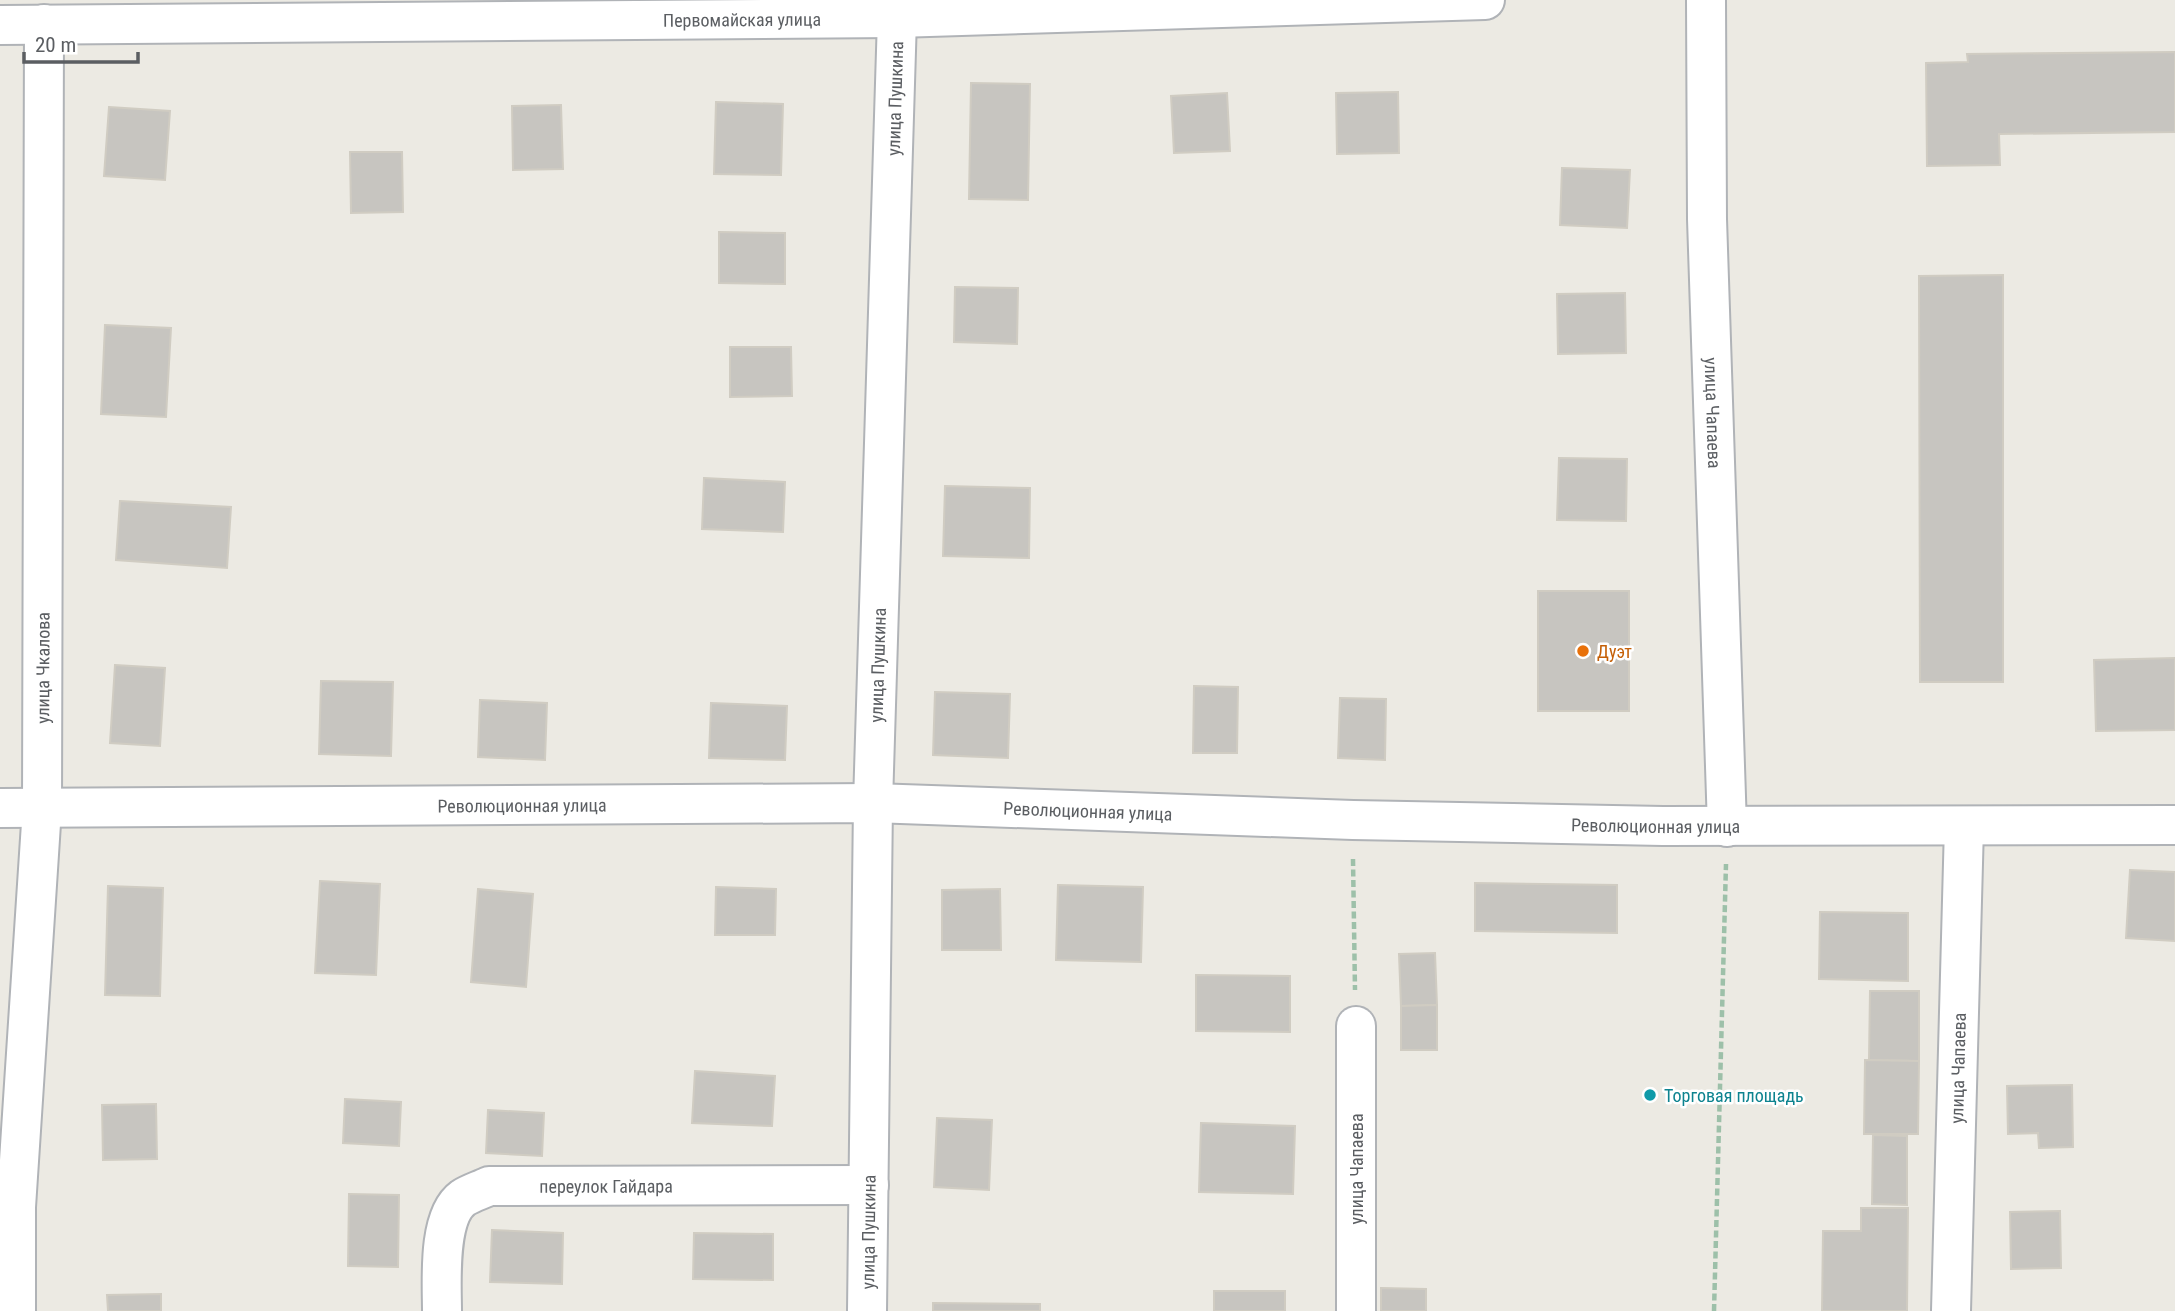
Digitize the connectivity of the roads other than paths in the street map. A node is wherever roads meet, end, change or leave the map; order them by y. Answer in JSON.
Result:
{"nodes":[{"id":1,"x":1485,"y":0,"type":"edge"},
{"id":2,"x":1706,"y":0,"type":"edge"},
{"id":3,"x":1145,"y":5,"type":"edge"},
{"id":4,"x":897,"y":18,"type":"junction"},
{"id":5,"x":44,"y":24,"type":"junction"},
{"id":6,"x":0,"y":25,"type":"edge"},
{"id":7,"x":873,"y":803,"type":"junction"},
{"id":8,"x":42,"y":807,"type":"junction"},
{"id":9,"x":0,"y":808,"type":"edge"},
{"id":10,"x":2175,"y":825,"type":"edge"},
{"id":11,"x":1964,"y":826,"type":"junction"},
{"id":12,"x":1727,"y":827,"type":"junction"},
{"id":13,"x":1356,"y":1026,"type":"road end"},
{"id":14,"x":869,"y":1185,"type":"junction"},
{"id":15,"x":8,"y":1207,"type":"edge"},
{"id":16,"x":16,"y":1311,"type":"edge"},
{"id":17,"x":442,"y":1311,"type":"edge"},
{"id":18,"x":867,"y":1311,"type":"edge"},
{"id":19,"x":1356,"y":1311,"type":"edge"},
{"id":20,"x":1951,"y":1311,"type":"edge"}],
"edges":[{"from":1,"to":3,"type":"street","name":"Первомайская улица"},
{"from":2,"to":12,"type":"street","name":"улица Чапаева"},
{"from":3,"to":4,"type":"street","name":"Первомайская улица"},
{"from":4,"to":5,"type":"street","name":"Первомайская улица"},
{"from":4,"to":7,"type":"street","name":"улица Пушкина"},
{"from":5,"to":6,"type":"street","name":"Первомайская улица"},
{"from":5,"to":8,"type":"street","name":"улица Чкалова"},
{"from":7,"to":8,"type":"street","name":"Революционная улица"},
{"from":7,"to":12,"type":"street","name":"Революционная улица"},
{"from":7,"to":14,"type":"street","name":"улица Пушкина"},
{"from":8,"to":9,"type":"street","name":"Революционная улица"},
{"from":8,"to":15,"type":"street","name":"улица Чкалова"},
{"from":10,"to":11,"type":"street","name":"Революционная улица"},
{"from":11,"to":12,"type":"street","name":"Революционная улица"},
{"from":11,"to":20,"type":"street","name":"улица Чапаева"},
{"from":13,"to":19,"type":"street","name":"улица Чапаева"},
{"from":14,"to":17,"type":"street","name":"переулок Гайдара"},
{"from":14,"to":18,"type":"street","name":"улица Пушкина"},
{"from":15,"to":16,"type":"street","name":"улица Чкалова"}]}
